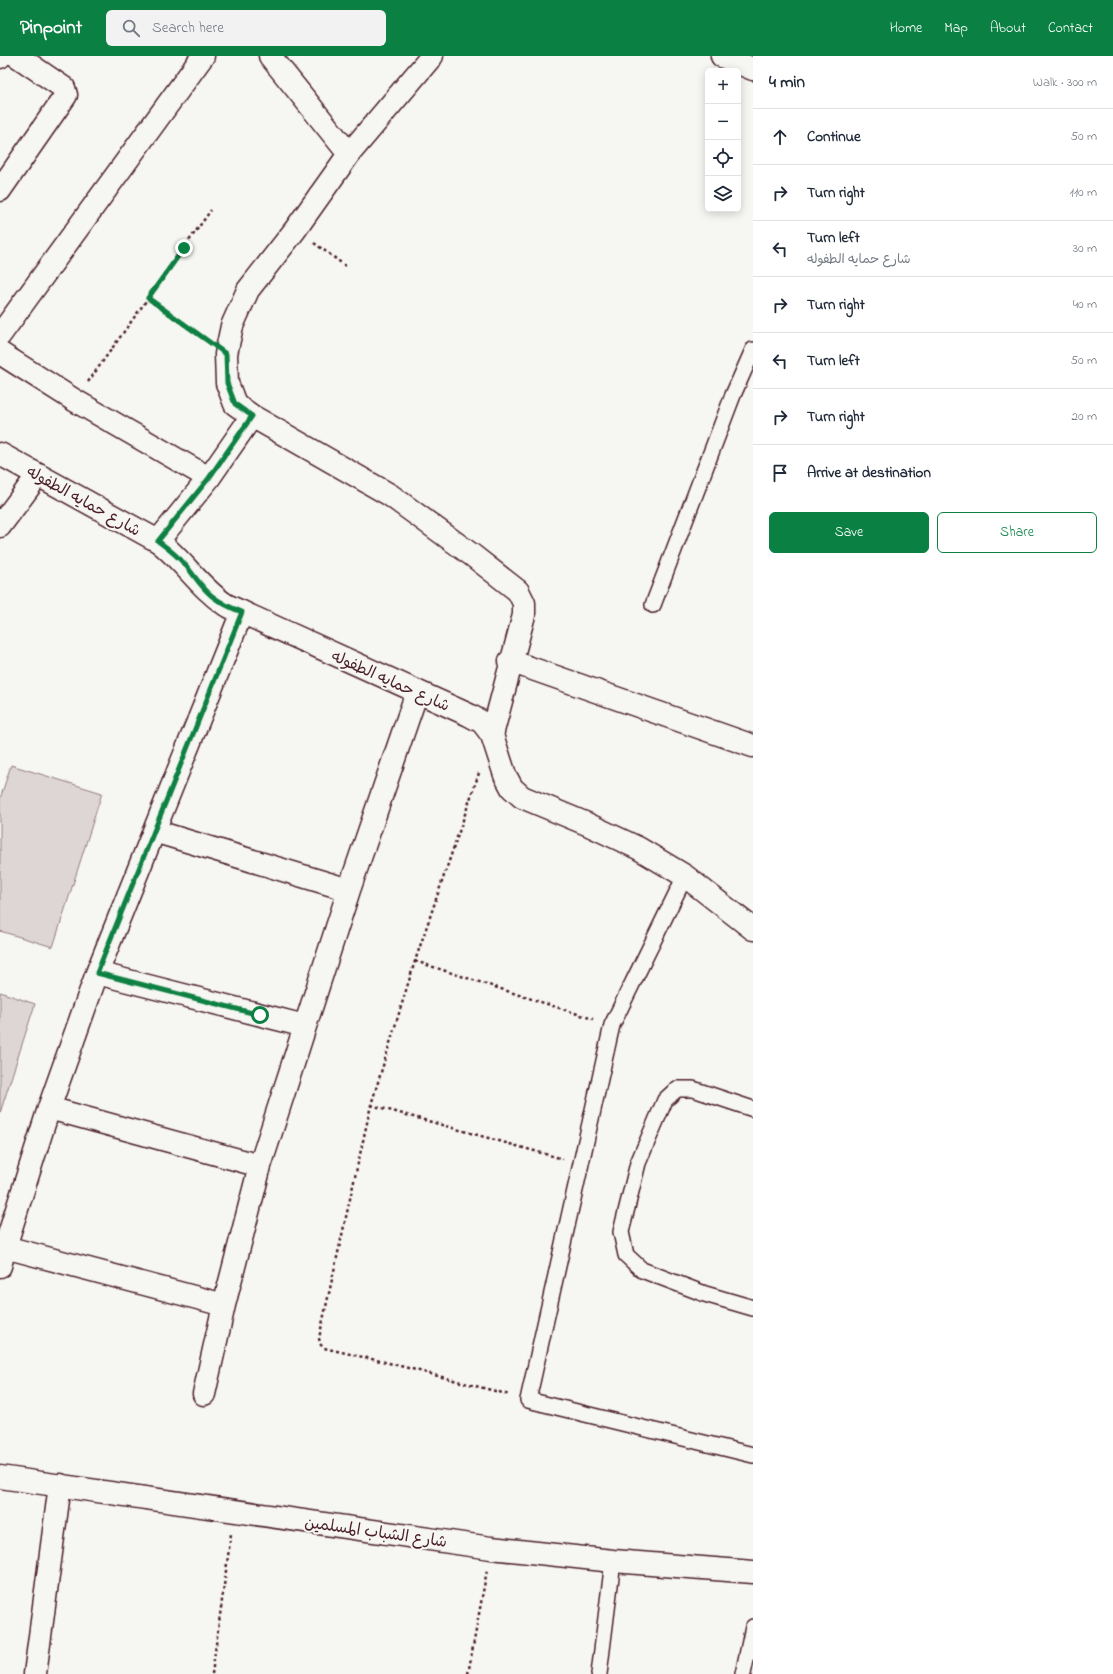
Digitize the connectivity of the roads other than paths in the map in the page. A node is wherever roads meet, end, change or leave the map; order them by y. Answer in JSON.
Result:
{"nodes":[{"id":1,"x":17,"y":56,"type":"edge"},
{"id":2,"x":203,"y":56,"type":"edge"},
{"id":3,"x":270,"y":56,"type":"edge"},
{"id":4,"x":432,"y":56,"type":"edge"},
{"id":5,"x":722,"y":56,"type":"edge"},
{"id":6,"x":753,"y":68,"type":"edge"},
{"id":7,"x":349,"y":154,"type":"junction"},
{"id":8,"x":0,"y":190,"type":"edge"},
{"id":9,"x":0,"y":335,"type":"edge"},
{"id":10,"x":753,"y":350,"type":"edge"},
{"id":11,"x":0,"y":353,"type":"edge"},
{"id":12,"x":252,"y":416,"type":"junction"},
{"id":13,"x":0,"y":454,"type":"edge"},
{"id":14,"x":38,"y":475,"type":"junction"},
{"id":15,"x":209,"y":478,"type":"junction"},
{"id":16,"x":0,"y":526,"type":"edge"},
{"id":17,"x":158,"y":541,"type":"junction"},
{"id":18,"x":653,"y":605,"type":"dead end"},
{"id":19,"x":242,"y":612,"type":"junction"},
{"id":20,"x":510,"y":661,"type":"junction"},
{"id":21,"x":417,"y":692,"type":"junction"},
{"id":22,"x":492,"y":735,"type":"junction"},
{"id":23,"x":753,"y":746,"type":"edge"},
{"id":24,"x":154,"y":831,"type":"junction"},
{"id":25,"x":685,"y":876,"type":"junction"},
{"id":26,"x":349,"y":890,"type":"junction"},
{"id":27,"x":753,"y":929,"type":"edge"},
{"id":28,"x":97,"y":973,"type":"junction"},
{"id":29,"x":305,"y":1026,"type":"junction"},
{"id":30,"x":49,"y":1108,"type":"junction"},
{"id":31,"x":753,"y":1109,"type":"edge"},
{"id":32,"x":260,"y":1166,"type":"junction"},
{"id":33,"x":2,"y":1256,"type":"edge"},
{"id":34,"x":224,"y":1305,"type":"junction"},
{"id":35,"x":753,"y":1308,"type":"edge"},
{"id":36,"x":204,"y":1394,"type":"dead end"},
{"id":37,"x":753,"y":1456,"type":"edge"},
{"id":38,"x":0,"y":1477,"type":"edge"},
{"id":39,"x":60,"y":1485,"type":"junction"},
{"id":40,"x":613,"y":1561,"type":"junction"},
{"id":41,"x":753,"y":1572,"type":"edge"},
{"id":42,"x":753,"y":1627,"type":"edge"},
{"id":43,"x":35,"y":1674,"type":"edge"},
{"id":44,"x":599,"y":1674,"type":"edge"},
{"id":45,"x":743,"y":1674,"type":"edge"}],
"edges":[{"from":1,"to":8,"type":"street"},
{"from":2,"to":9,"type":"street"},
{"from":3,"to":7,"type":"street"},
{"from":4,"to":7,"type":"street"},
{"from":5,"to":6,"type":"street"},
{"from":7,"to":12,"type":"street"},
{"from":10,"to":18,"type":"lane"},
{"from":11,"to":15,"type":"street"},
{"from":12,"to":15,"type":"street"},
{"from":12,"to":20,"type":"street"},
{"from":13,"to":14,"type":"street","name":"شارع حمايه الطفوله"},
{"from":14,"to":16,"type":"street"},
{"from":14,"to":17,"type":"street","name":"شارع حمايه الطفوله"},
{"from":15,"to":17,"type":"street"},
{"from":17,"to":19,"type":"street","name":"شارع حمايه الطفوله"},
{"from":19,"to":21,"type":"street","name":"شارع حمايه الطفوله"},
{"from":19,"to":24,"type":"street"},
{"from":20,"to":22,"type":"street"},
{"from":20,"to":23,"type":"street"},
{"from":21,"to":22,"type":"street","name":"شارع حمايه الطفوله"},
{"from":21,"to":26,"type":"street"},
{"from":22,"to":25,"type":"street","name":"شارع حمايه الطفوله"},
{"from":24,"to":26,"type":"street"},
{"from":24,"to":28,"type":"street"},
{"from":25,"to":27,"type":"street","name":"شارع حمايه الطفوله"},
{"from":25,"to":37,"type":"lane"},
{"from":26,"to":29,"type":"street"},
{"from":28,"to":29,"type":"street"},
{"from":28,"to":30,"type":"street"},
{"from":29,"to":32,"type":"street"},
{"from":30,"to":32,"type":"street"},
{"from":30,"to":33,"type":"street"},
{"from":31,"to":35,"type":"lane"},
{"from":32,"to":34,"type":"street"},
{"from":33,"to":34,"type":"street"},
{"from":34,"to":36,"type":"street"},
{"from":38,"to":39,"type":"street","name":"شارع الشباب المسلمين"},
{"from":39,"to":40,"type":"street","name":"شارع الشباب المسلمين"},
{"from":39,"to":43,"type":"street"},
{"from":40,"to":41,"type":"street","name":"شارع الشباب المسلمين"},
{"from":40,"to":44,"type":"lane"},
{"from":42,"to":45,"type":"lane"}]}
